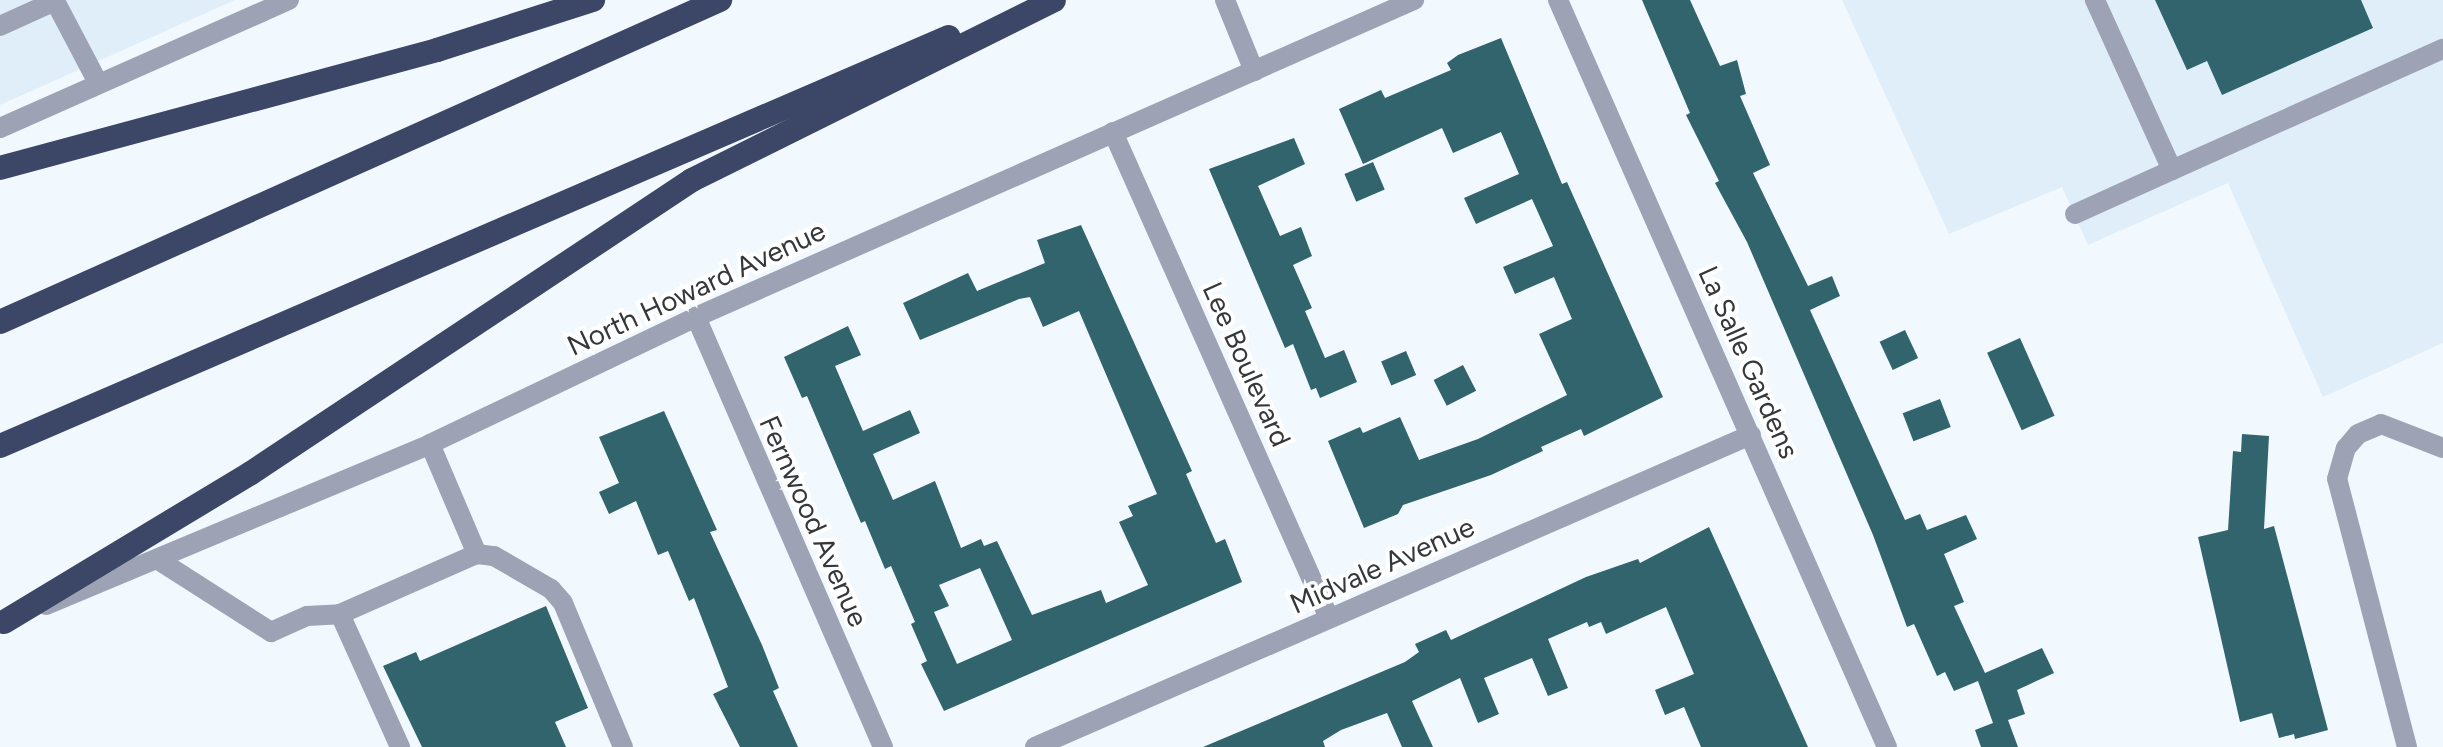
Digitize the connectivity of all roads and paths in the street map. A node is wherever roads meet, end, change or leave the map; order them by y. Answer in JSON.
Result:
{"nodes":[{"id":1,"x":55,"y":0,"type":"edge"},
{"id":2,"x":289,"y":0,"type":"edge"},
{"id":3,"x":593,"y":0,"type":"edge"},
{"id":4,"x":720,"y":0,"type":"edge"},
{"id":5,"x":1034,"y":0,"type":"edge"},
{"id":6,"x":1054,"y":0,"type":"edge"},
{"id":7,"x":1225,"y":0,"type":"edge"},
{"id":8,"x":1414,"y":0,"type":"edge"},
{"id":9,"x":1558,"y":0,"type":"edge"},
{"id":10,"x":2095,"y":0,"type":"edge"},
{"id":11,"x":248,"y":8,"type":"edge"},
{"id":12,"x":0,"y":26,"type":"edge"},
{"id":13,"x":2443,"y":49,"type":"edge"},
{"id":14,"x":1254,"y":71,"type":"junction"},
{"id":15,"x":97,"y":81,"type":"junction"},
{"id":16,"x":0,"y":128,"type":"edge"},
{"id":17,"x":1113,"y":132,"type":"junction"},
{"id":18,"x":0,"y":168,"type":"edge"},
{"id":19,"x":2172,"y":170,"type":"junction"},
{"id":20,"x":2075,"y":214,"type":"dead end"},
{"id":21,"x":696,"y":317,"type":"junction"},
{"id":22,"x":0,"y":322,"type":"edge"},
{"id":23,"x":1751,"y":435,"type":"junction"},
{"id":24,"x":430,"y":444,"type":"junction"},
{"id":25,"x":0,"y":446,"type":"edge"},
{"id":26,"x":2443,"y":448,"type":"edge"},
{"id":27,"x":477,"y":554,"type":"junction"},
{"id":28,"x":160,"y":561,"type":"junction"},
{"id":29,"x":340,"y":614,"type":"junction"},
{"id":30,"x":1329,"y":618,"type":"junction"},
{"id":31,"x":2,"y":623,"type":"edge"},
{"id":32,"x":400,"y":747,"type":"edge"},
{"id":33,"x":623,"y":747,"type":"edge"},
{"id":34,"x":883,"y":747,"type":"edge"},
{"id":35,"x":1035,"y":747,"type":"edge"},
{"id":36,"x":1887,"y":747,"type":"edge"},
{"id":37,"x":2407,"y":747,"type":"edge"}],
"edges":[{"from":1,"to":12,"type":"street"},
{"from":1,"to":15,"type":"street"},
{"from":2,"to":11,"type":"street"},
{"from":3,"to":18,"type":"highway"},
{"from":4,"to":22,"type":"highway"},
{"from":5,"to":25,"type":"highway"},
{"from":6,"to":31,"type":"highway"},
{"from":7,"to":14,"type":"street"},
{"from":8,"to":14,"type":"street","name":"North Howard Avenue"},
{"from":9,"to":23,"type":"street","name":"La Salle Gardens"},
{"from":10,"to":19,"type":"street"},
{"from":11,"to":15,"type":"street"},
{"from":13,"to":19,"type":"street"},
{"from":14,"to":17,"type":"street","name":"North Howard Avenue"},
{"from":15,"to":16,"type":"street"},
{"from":17,"to":21,"type":"street","name":"North Howard Avenue"},
{"from":17,"to":30,"type":"street","name":"Lee Boulevard"},
{"from":19,"to":20,"type":"street"},
{"from":21,"to":24,"type":"street","name":"North Howard Avenue"},
{"from":21,"to":34,"type":"street","name":"Fernwood Avenue"},
{"from":23,"to":30,"type":"street","name":"Midvale Avenue"},
{"from":23,"to":36,"type":"street","name":"La Salle Gardens"},
{"from":24,"to":27,"type":"street"},
{"from":24,"to":28,"type":"street","name":"North Howard Avenue"},
{"from":26,"to":37,"type":"street"},
{"from":27,"to":29,"type":"street"},
{"from":27,"to":33,"type":"street"},
{"from":28,"to":29,"type":"street"},
{"from":28,"to":31,"type":"street","name":"North Howard Avenue"},
{"from":29,"to":32,"type":"street"},
{"from":30,"to":35,"type":"street","name":"Midvale Avenue"}]}
